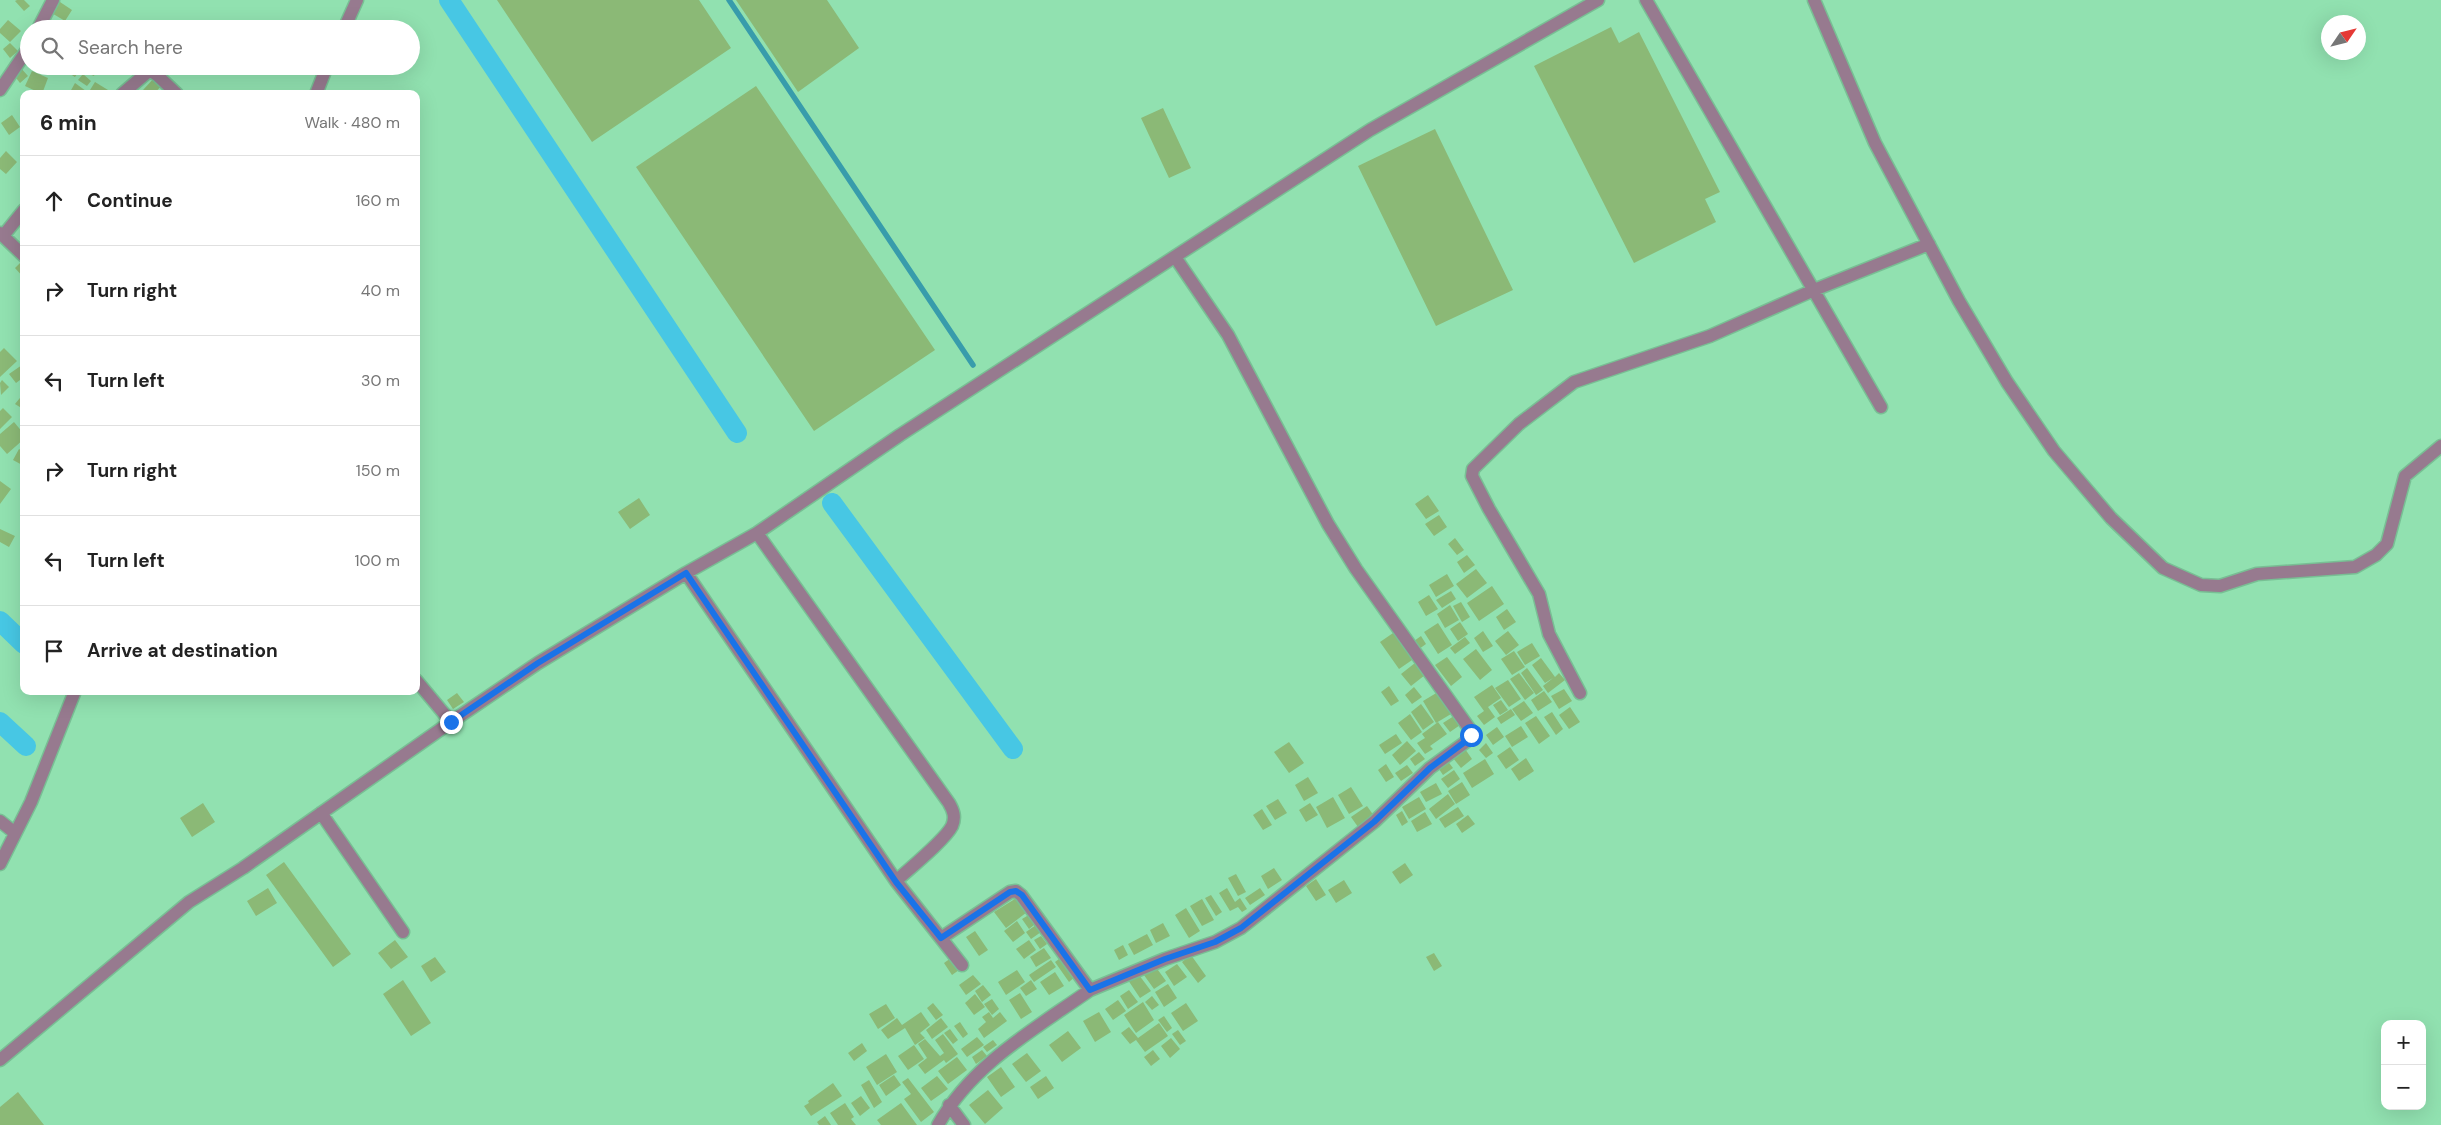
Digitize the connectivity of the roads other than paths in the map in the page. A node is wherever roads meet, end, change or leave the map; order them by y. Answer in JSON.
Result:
{"nodes":[{"id":1,"x":53,"y":0,"type":"edge"},
{"id":2,"x":356,"y":0,"type":"edge"},
{"id":3,"x":1598,"y":0,"type":"edge"},
{"id":4,"x":1646,"y":0,"type":"edge"},
{"id":5,"x":1814,"y":0,"type":"edge"},
{"id":6,"x":43,"y":20,"type":"edge"},
{"id":7,"x":348,"y":20,"type":"edge"},
{"id":8,"x":20,"y":60,"type":"edge"},
{"id":9,"x":144,"y":75,"type":"edge"},
{"id":10,"x":158,"y":75,"type":"edge"},
{"id":11,"x":323,"y":75,"type":"edge"},
{"id":12,"x":0,"y":90,"type":"edge"},
{"id":13,"x":127,"y":90,"type":"edge"},
{"id":14,"x":173,"y":90,"type":"edge"},
{"id":15,"x":318,"y":90,"type":"edge"},
{"id":16,"x":20,"y":214,"type":"edge"},
{"id":17,"x":1,"y":234,"type":"edge"},
{"id":18,"x":1929,"y":244,"type":"junction"},
{"id":19,"x":20,"y":252,"type":"edge"},
{"id":20,"x":1175,"y":257,"type":"junction"},
{"id":21,"x":1814,"y":290,"type":"junction"},
{"id":22,"x":1881,"y":408,"type":"dead end"},
{"id":23,"x":2441,"y":446,"type":"edge"},
{"id":24,"x":757,"y":533,"type":"junction"},
{"id":25,"x":686,"y":573,"type":"junction"},
{"id":26,"x":420,"y":685,"type":"edge"},
{"id":27,"x":1580,"y":692,"type":"dead end"},
{"id":28,"x":73,"y":695,"type":"edge"},
{"id":29,"x":451,"y":722,"type":"junction"},
{"id":30,"x":321,"y":814,"type":"junction"},
{"id":31,"x":0,"y":821,"type":"edge"},
{"id":32,"x":15,"y":833,"type":"junction"},
{"id":33,"x":0,"y":864,"type":"edge"},
{"id":34,"x":896,"y":882,"type":"junction"},
{"id":35,"x":403,"y":932,"type":"dead end"},
{"id":36,"x":941,"y":938,"type":"junction"},
{"id":37,"x":962,"y":965,"type":"dead end"},
{"id":38,"x":1090,"y":990,"type":"junction"},
{"id":39,"x":0,"y":1060,"type":"edge"},
{"id":40,"x":949,"y":1105,"type":"junction"},
{"id":41,"x":938,"y":1125,"type":"edge"},
{"id":42,"x":964,"y":1125,"type":"edge"}],
"edges":[{"from":1,"to":6,"type":"street"},
{"from":2,"to":7,"type":"street"},
{"from":3,"to":20,"type":"street"},
{"from":4,"to":21,"type":"street"},
{"from":5,"to":18,"type":"street"},
{"from":8,"to":12,"type":"street"},
{"from":9,"to":13,"type":"street"},
{"from":10,"to":14,"type":"street"},
{"from":11,"to":15,"type":"street"},
{"from":16,"to":17,"type":"street"},
{"from":17,"to":19,"type":"street"},
{"from":18,"to":21,"type":"street"},
{"from":18,"to":23,"type":"street"},
{"from":20,"to":24,"type":"street"},
{"from":20,"to":38,"type":"street"},
{"from":21,"to":22,"type":"street"},
{"from":21,"to":27,"type":"street"},
{"from":24,"to":25,"type":"street"},
{"from":24,"to":34,"type":"street"},
{"from":25,"to":29,"type":"street"},
{"from":25,"to":34,"type":"street"},
{"from":26,"to":29,"type":"street"},
{"from":28,"to":32,"type":"street"},
{"from":29,"to":30,"type":"street"},
{"from":30,"to":35,"type":"street"},
{"from":30,"to":39,"type":"street"},
{"from":31,"to":32,"type":"street"},
{"from":32,"to":33,"type":"street"},
{"from":34,"to":36,"type":"street"},
{"from":36,"to":37,"type":"street"},
{"from":36,"to":38,"type":"street"},
{"from":38,"to":40,"type":"street"},
{"from":40,"to":41,"type":"street"},
{"from":40,"to":42,"type":"street"}]}
